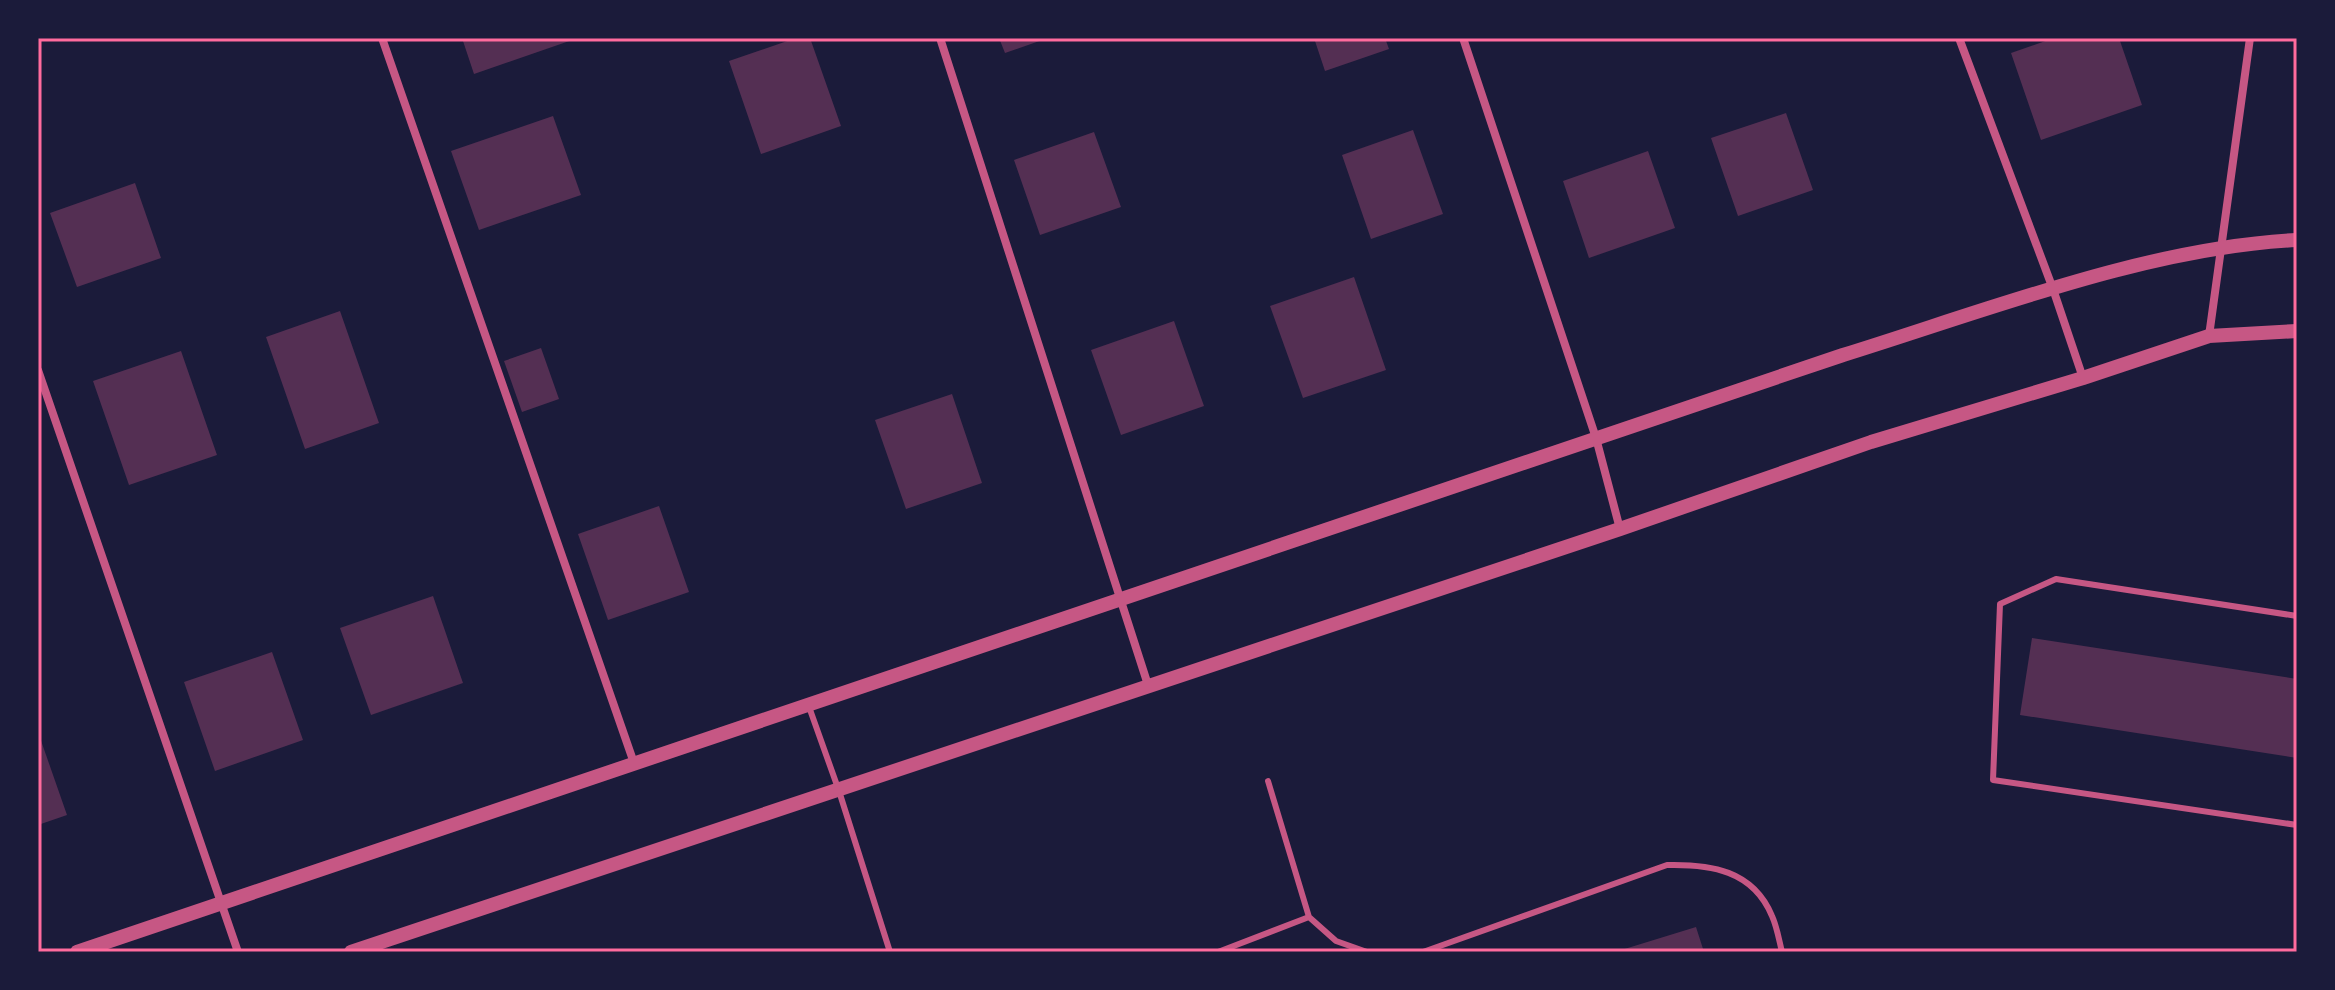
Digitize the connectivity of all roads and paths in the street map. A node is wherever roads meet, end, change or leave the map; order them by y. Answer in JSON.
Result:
{"nodes":[{"id":1,"x":382,"y":38,"type":"edge"},
{"id":2,"x":940,"y":38,"type":"edge"},
{"id":3,"x":1463,"y":38,"type":"edge"},
{"id":4,"x":1959,"y":38,"type":"edge"},
{"id":5,"x":2250,"y":38,"type":"edge"},
{"id":6,"x":2297,"y":240,"type":"edge"},
{"id":7,"x":2221,"y":249,"type":"junction"},
{"id":8,"x":2053,"y":289,"type":"junction"},
{"id":9,"x":2297,"y":331,"type":"edge"},
{"id":10,"x":2209,"y":336,"type":"junction"},
{"id":11,"x":38,"y":370,"type":"edge"},
{"id":12,"x":2083,"y":378,"type":"junction"},
{"id":13,"x":1596,"y":438,"type":"junction"},
{"id":14,"x":1620,"y":529,"type":"junction"},
{"id":15,"x":1120,"y":598,"type":"junction"},
{"id":16,"x":2297,"y":616,"type":"edge"},
{"id":17,"x":1148,"y":685,"type":"junction"},
{"id":18,"x":808,"y":704,"type":"junction"},
{"id":19,"x":634,"y":763,"type":"junction"},
{"id":20,"x":1268,"y":781,"type":"dead end"},
{"id":21,"x":839,"y":791,"type":"junction"},
{"id":22,"x":2297,"y":825,"type":"edge"},
{"id":23,"x":220,"y":904,"type":"junction"},
{"id":24,"x":1309,"y":917,"type":"junction"},
{"id":25,"x":77,"y":952,"type":"edge"},
{"id":26,"x":238,"y":952,"type":"edge"},
{"id":27,"x":351,"y":952,"type":"edge"},
{"id":28,"x":890,"y":952,"type":"edge"},
{"id":29,"x":1218,"y":952,"type":"edge"},
{"id":30,"x":1367,"y":952,"type":"edge"},
{"id":31,"x":1423,"y":952,"type":"edge"},
{"id":32,"x":1782,"y":952,"type":"edge"}],
"edges":[{"from":1,"to":19,"type":"street"},
{"from":2,"to":15,"type":"street"},
{"from":3,"to":13,"type":"street"},
{"from":4,"to":8,"type":"street"},
{"from":5,"to":7,"type":"street"},
{"from":6,"to":7,"type":"street"},
{"from":7,"to":8,"type":"street"},
{"from":7,"to":10,"type":"street"},
{"from":8,"to":12,"type":"street"},
{"from":8,"to":13,"type":"street"},
{"from":9,"to":10,"type":"street"},
{"from":10,"to":12,"type":"street"},
{"from":11,"to":23,"type":"street"},
{"from":12,"to":14,"type":"street"},
{"from":13,"to":14,"type":"street"},
{"from":13,"to":15,"type":"street"},
{"from":14,"to":17,"type":"street"},
{"from":15,"to":17,"type":"street"},
{"from":15,"to":18,"type":"street"},
{"from":16,"to":22,"type":"lane"},
{"from":17,"to":21,"type":"street"},
{"from":18,"to":19,"type":"street"},
{"from":18,"to":21,"type":"lane"},
{"from":19,"to":23,"type":"street"},
{"from":20,"to":24,"type":"lane"},
{"from":21,"to":27,"type":"street"},
{"from":21,"to":28,"type":"lane"},
{"from":23,"to":25,"type":"street"},
{"from":23,"to":26,"type":"street"},
{"from":24,"to":29,"type":"lane"},
{"from":24,"to":30,"type":"lane"},
{"from":31,"to":32,"type":"lane"}]}
